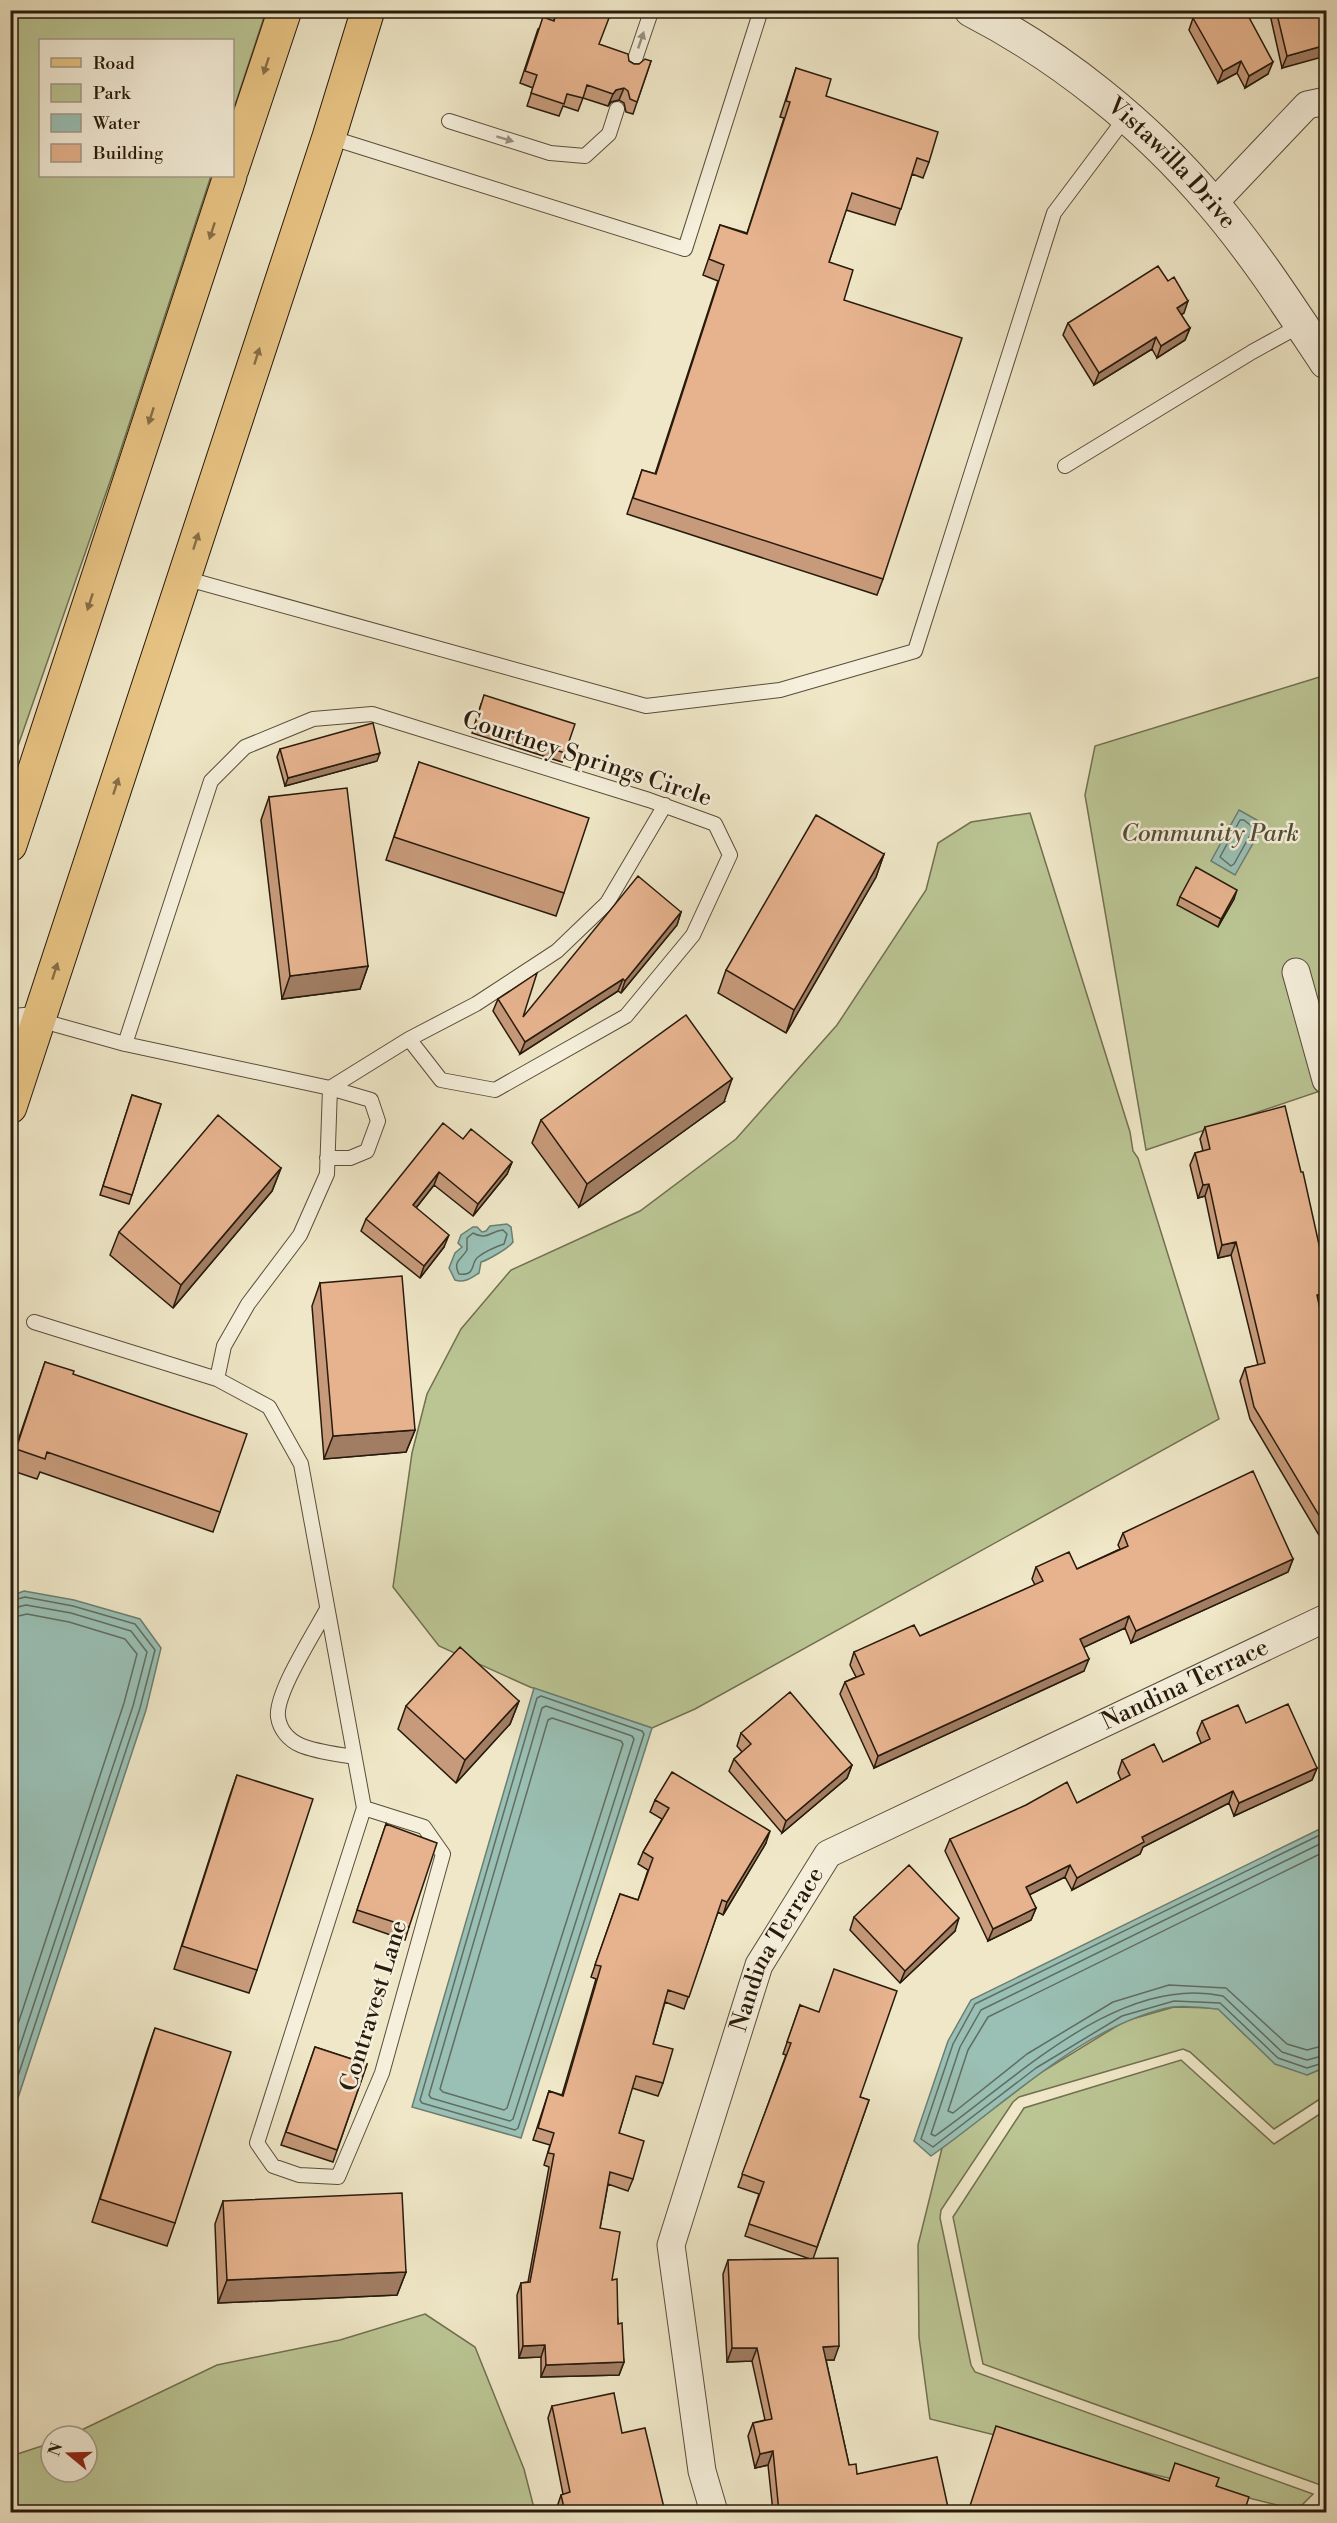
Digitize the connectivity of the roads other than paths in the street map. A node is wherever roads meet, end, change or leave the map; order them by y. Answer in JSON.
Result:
{"nodes":[{"id":1,"x":285,"y":10,"type":"edge"},
{"id":2,"x":368,"y":10,"type":"edge"},
{"id":3,"x":760,"y":10,"type":"edge"},
{"id":4,"x":971,"y":10,"type":"edge"},
{"id":5,"x":651,"y":12,"type":"dead end"},
{"id":6,"x":632,"y":68,"type":"edge"},
{"id":7,"x":1326,"y":102,"type":"edge"},
{"id":8,"x":617,"y":109,"type":"edge"},
{"id":9,"x":1126,"y":117,"type":"junction"},
{"id":10,"x":449,"y":121,"type":"dead end"},
{"id":11,"x":329,"y":137,"type":"junction"},
{"id":12,"x":234,"y":163,"type":"edge"},
{"id":13,"x":231,"y":177,"type":"edge"},
{"id":14,"x":1213,"y":204,"type":"junction"},
{"id":15,"x":1301,"y":325,"type":"junction"},
{"id":16,"x":1326,"y":362,"type":"edge"},
{"id":17,"x":1065,"y":466,"type":"dead end"},
{"id":18,"x":184,"y":578,"type":"junction"},
{"id":19,"x":664,"y":805,"type":"junction"},
{"id":20,"x":10,"y":845,"type":"edge"},
{"id":21,"x":1296,"y":972,"type":"dead end"},
{"id":22,"x":25,"y":1022,"type":"edge"},
{"id":23,"x":410,"y":1040,"type":"junction"},
{"id":24,"x":124,"y":1044,"type":"junction"},
{"id":25,"x":1326,"y":1080,"type":"edge"},
{"id":26,"x":330,"y":1088,"type":"junction"},
{"id":27,"x":10,"y":1107,"type":"edge"},
{"id":28,"x":327,"y":1158,"type":"junction"},
{"id":29,"x":34,"y":1322,"type":"dead end"},
{"id":30,"x":216,"y":1378,"type":"junction"},
{"id":31,"x":327,"y":1609,"type":"junction"},
{"id":32,"x":1326,"y":1618,"type":"edge"},
{"id":33,"x":354,"y":1757,"type":"junction"},
{"id":34,"x":364,"y":1808,"type":"junction"},
{"id":35,"x":714,"y":2512,"type":"edge"}],
"edges":[{"from":1,"to":12,"type":"main road","one_way":true},
{"from":2,"to":11,"type":"main road"},
{"from":3,"to":11,"type":"lane"},
{"from":4,"to":9,"type":"street","name":"Vistawilla Drive"},
{"from":6,"to":5,"type":"lane","one_way":true},
{"from":7,"to":14,"type":"street"},
{"from":10,"to":8,"type":"lane","one_way":true},
{"from":9,"to":14,"type":"street","name":"Vistawilla Drive"},
{"from":9,"to":18,"type":"lane"},
{"from":18,"to":11,"type":"main road","one_way":true},
{"from":13,"to":20,"type":"main road","one_way":true},
{"from":14,"to":15,"type":"street","name":"Vistawilla Drive"},
{"from":15,"to":16,"type":"street","name":"Vistawilla Drive"},
{"from":15,"to":17,"type":"lane"},
{"from":22,"to":18,"type":"main road","one_way":true},
{"from":19,"to":23,"type":"lane"},
{"from":19,"to":23,"type":"lane","name":"Courtney Springs Circle"},
{"from":19,"to":24,"type":"lane","name":"Courtney Springs Circle"},
{"from":21,"to":25,"type":"street"},
{"from":22,"to":24,"type":"lane"},
{"from":22,"to":27,"type":"main road"},
{"from":23,"to":26,"type":"lane"},
{"from":24,"to":26,"type":"lane"},
{"from":26,"to":28,"type":"lane"},
{"from":26,"to":28,"type":"lane"},
{"from":28,"to":30,"type":"lane"},
{"from":29,"to":30,"type":"lane","name":"Contravest Lane"},
{"from":30,"to":31,"type":"lane","name":"Contravest Lane"},
{"from":31,"to":33,"type":"lane","name":"Contravest Lane"},
{"from":31,"to":33,"type":"lane"},
{"from":32,"to":35,"type":"street","name":"Nandina Terrace"},
{"from":33,"to":34,"type":"lane","name":"Contravest Lane"},
{"from":34,"to":34,"type":"lane","name":"Contravest Lane"}]}
